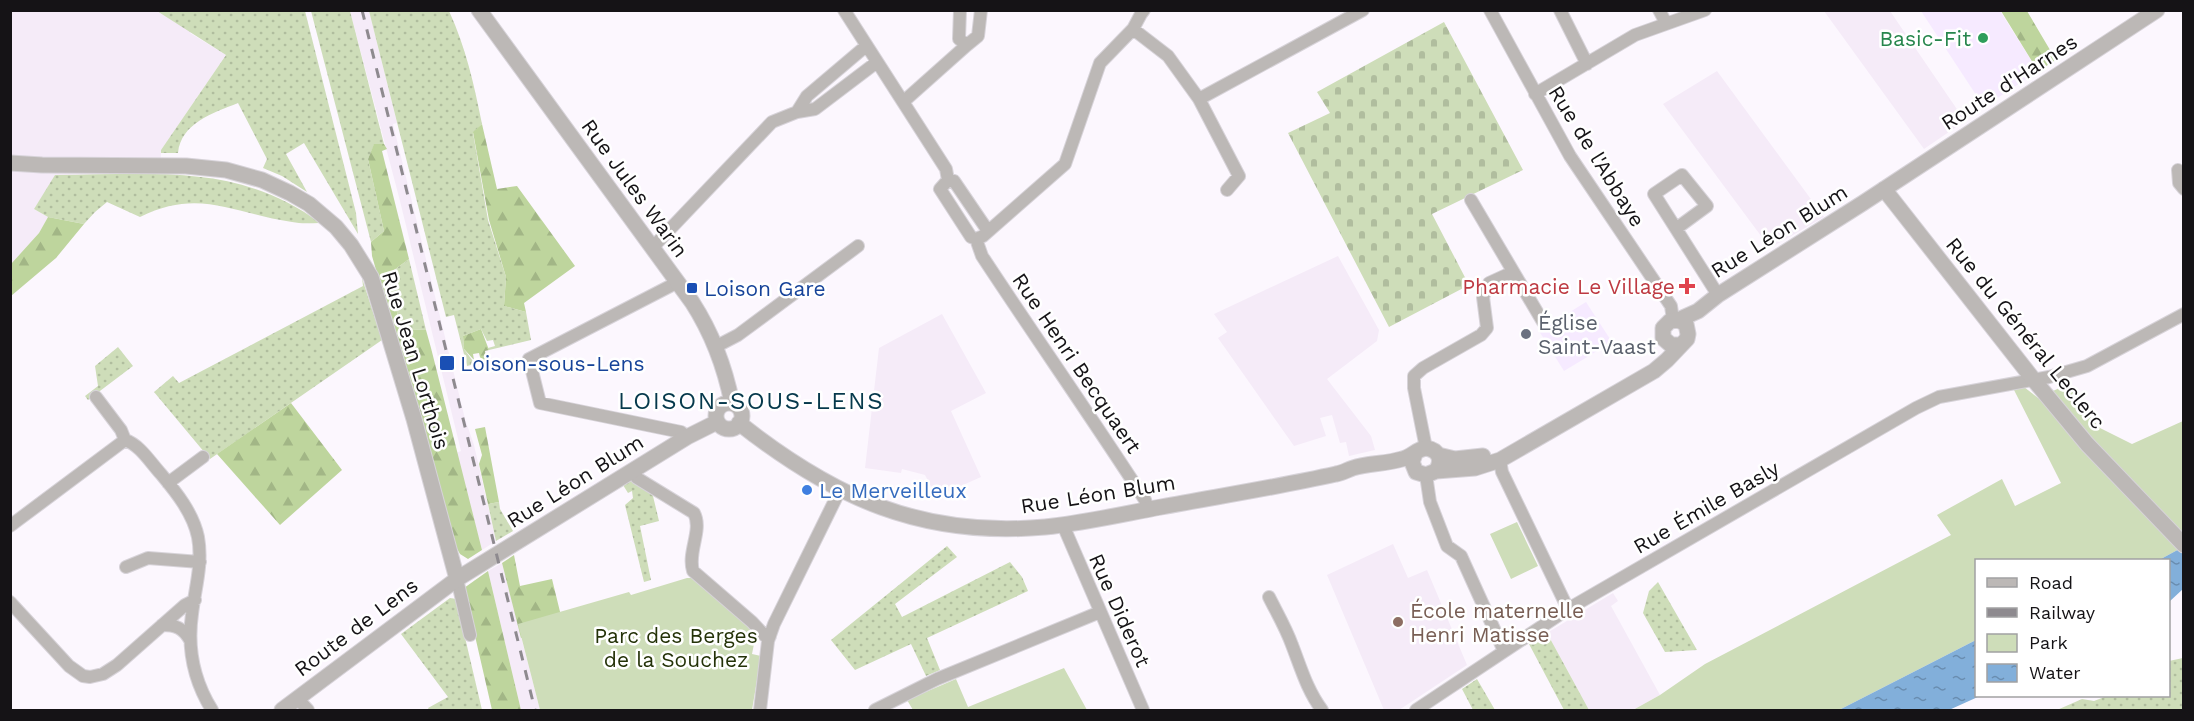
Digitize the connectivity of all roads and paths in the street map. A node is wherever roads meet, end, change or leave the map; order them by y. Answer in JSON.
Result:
{"nodes":[{"id":1,"x":479,"y":10,"type":"edge"},
{"id":2,"x":844,"y":10,"type":"edge"},
{"id":3,"x":960,"y":10,"type":"edge"},
{"id":4,"x":981,"y":10,"type":"edge"},
{"id":5,"x":1144,"y":10,"type":"edge"},
{"id":6,"x":1363,"y":10,"type":"edge"},
{"id":7,"x":1490,"y":10,"type":"edge"},
{"id":8,"x":1560,"y":10,"type":"edge"},
{"id":9,"x":1659,"y":10,"type":"edge"},
{"id":10,"x":1705,"y":10,"type":"edge"},
{"id":11,"x":2157,"y":10,"type":"edge"},
{"id":12,"x":1666,"y":23,"type":"junction"},
{"id":13,"x":1133,"y":29,"type":"junction"},
{"id":14,"x":967,"y":45,"type":"junction"},
{"id":15,"x":866,"y":46,"type":"junction"},
{"id":16,"x":877,"y":62,"type":"junction"},
{"id":17,"x":1587,"y":64,"type":"junction"},
{"id":18,"x":1535,"y":94,"type":"junction"},
{"id":19,"x":1199,"y":99,"type":"junction"},
{"id":20,"x":903,"y":102,"type":"junction"},
{"id":21,"x":797,"y":112,"type":"junction"},
{"id":22,"x":10,"y":164,"type":"edge"},
{"id":23,"x":2178,"y":170,"type":"dead end"},
{"id":24,"x":948,"y":180,"type":"junction"},
{"id":25,"x":1884,"y":189,"type":"junction"},
{"id":26,"x":2184,"y":189,"type":"edge"},
{"id":27,"x":1227,"y":190,"type":"dead end"},
{"id":28,"x":1471,"y":200,"type":"dead end"},
{"id":29,"x":1677,"y":228,"type":"junction"},
{"id":30,"x":988,"y":231,"type":"junction"},
{"id":31,"x":976,"y":238,"type":"junction"},
{"id":32,"x":858,"y":246,"type":"dead end"},
{"id":33,"x":653,"y":247,"type":"junction"},
{"id":34,"x":1513,"y":272,"type":"junction"},
{"id":35,"x":678,"y":282,"type":"junction"},
{"id":36,"x":1718,"y":295,"type":"junction"},
{"id":37,"x":2184,"y":314,"type":"edge"},
{"id":38,"x":1543,"y":322,"type":"dead end"},
{"id":39,"x":1680,"y":323,"type":"junction"},
{"id":40,"x":1672,"y":343,"type":"junction"},
{"id":41,"x":715,"y":347,"type":"junction"},
{"id":42,"x":2033,"y":379,"type":"junction"},
{"id":43,"x":96,"y":397,"type":"dead end"},
{"id":44,"x":732,"y":403,"type":"junction"},
{"id":45,"x":717,"y":422,"type":"junction"},
{"id":46,"x":739,"y":423,"type":"junction"},
{"id":47,"x":687,"y":437,"type":"junction"},
{"id":48,"x":125,"y":440,"type":"junction"},
{"id":49,"x":203,"y":457,"type":"dead end"},
{"id":50,"x":1500,"y":460,"type":"junction"},
{"id":51,"x":1426,"y":462,"type":"junction"},
{"id":52,"x":632,"y":470,"type":"junction"},
{"id":53,"x":168,"y":483,"type":"junction"},
{"id":54,"x":840,"y":490,"type":"junction"},
{"id":55,"x":1148,"y":509,"type":"junction"},
{"id":56,"x":1062,"y":525,"type":"junction"},
{"id":57,"x":10,"y":526,"type":"edge"},
{"id":58,"x":2184,"y":545,"type":"edge"},
{"id":59,"x":200,"y":562,"type":"junction"},
{"id":60,"x":126,"y":567,"type":"dead end"},
{"id":61,"x":457,"y":579,"type":"junction"},
{"id":62,"x":1269,"y":597,"type":"dead end"},
{"id":63,"x":195,"y":600,"type":"junction"},
{"id":64,"x":10,"y":602,"type":"edge"},
{"id":65,"x":1568,"y":609,"type":"junction"},
{"id":66,"x":1100,"y":612,"type":"junction"},
{"id":67,"x":162,"y":625,"type":"junction"},
{"id":68,"x":470,"y":635,"type":"dead end"},
{"id":69,"x":770,"y":636,"type":"junction"},
{"id":70,"x":190,"y":640,"type":"junction"},
{"id":71,"x":1504,"y":651,"type":"junction"},
{"id":72,"x":297,"y":698,"type":"junction"},
{"id":73,"x":212,"y":711,"type":"edge"},
{"id":74,"x":282,"y":711,"type":"edge"},
{"id":75,"x":308,"y":711,"type":"edge"},
{"id":76,"x":760,"y":711,"type":"edge"},
{"id":77,"x":875,"y":711,"type":"edge"},
{"id":78,"x":1143,"y":711,"type":"edge"},
{"id":79,"x":1322,"y":711,"type":"edge"},
{"id":80,"x":1416,"y":711,"type":"edge"}],
"edges":[{"from":1,"to":33,"type":"street","name":"Rue Jules Warin"},
{"from":2,"to":15,"type":"street"},
{"from":3,"to":14,"type":"street"},
{"from":4,"to":14,"type":"street"},
{"from":5,"to":13,"type":"street"},
{"from":6,"to":19,"type":"street"},
{"from":7,"to":18,"type":"street","name":"Rue de l'Abbaye"},
{"from":8,"to":17,"type":"street"},
{"from":9,"to":12,"type":"street"},
{"from":10,"to":12,"type":"street"},
{"from":11,"to":25,"type":"street","name":"Route d'Harnes"},
{"from":12,"to":17,"type":"street"},
{"from":13,"to":19,"type":"street"},
{"from":13,"to":30,"type":"street"},
{"from":14,"to":20,"type":"street"},
{"from":15,"to":16,"type":"street"},
{"from":15,"to":21,"type":"street"},
{"from":16,"to":20,"type":"street"},
{"from":16,"to":21,"type":"street"},
{"from":17,"to":18,"type":"street"},
{"from":18,"to":39,"type":"street","name":"Rue de l'Abbaye"},
{"from":19,"to":27,"type":"street"},
{"from":20,"to":24,"type":"street"},
{"from":21,"to":33,"type":"street"},
{"from":22,"to":61,"type":"street","name":"Rue Jean Lorthois"},
{"from":23,"to":26,"type":"street"},
{"from":24,"to":30,"type":"street"},
{"from":24,"to":31,"type":"street","name":"Rue Henri Becquaert"},
{"from":25,"to":36,"type":"street","name":"Rue Léon Blum"},
{"from":25,"to":42,"type":"street","name":"Rue du Général Leclerc"},
{"from":28,"to":34,"type":"street"},
{"from":29,"to":29,"type":"street"},
{"from":29,"to":36,"type":"street"},
{"from":30,"to":31,"type":"street"},
{"from":31,"to":55,"type":"street","name":"Rue Henri Becquaert"},
{"from":32,"to":41,"type":"street"},
{"from":33,"to":35,"type":"street","name":"Rue Jules Warin"},
{"from":34,"to":38,"type":"street"},
{"from":34,"to":51,"type":"street"},
{"from":35,"to":41,"type":"street","name":"Rue Jules Warin"},
{"from":35,"to":47,"type":"street"},
{"from":36,"to":39,"type":"street","name":"Rue Léon Blum"},
{"from":37,"to":42,"type":"street","name":"Rue Émile Basly"},
{"from":39,"to":40,"type":"street"},
{"from":39,"to":40,"type":"street"},
{"from":40,"to":50,"type":"street"},
{"from":40,"to":51,"type":"street"},
{"from":41,"to":44,"type":"street","name":"Rue Jules Warin"},
{"from":42,"to":58,"type":"street","name":"Rue du Général Leclerc"},
{"from":42,"to":65,"type":"street","name":"Rue Émile Basly"},
{"from":43,"to":48,"type":"street"},
{"from":44,"to":45,"type":"street"},
{"from":44,"to":46,"type":"street"},
{"from":45,"to":46,"type":"street"},
{"from":45,"to":47,"type":"street","name":"Rue Léon Blum"},
{"from":46,"to":54,"type":"street","name":"Rue Léon Blum"},
{"from":47,"to":52,"type":"street","name":"Rue Léon Blum"},
{"from":48,"to":53,"type":"street"},
{"from":48,"to":57,"type":"street"},
{"from":49,"to":53,"type":"street"},
{"from":50,"to":51,"type":"street"},
{"from":50,"to":65,"type":"street"},
{"from":51,"to":55,"type":"street","name":"Rue Léon Blum"},
{"from":51,"to":71,"type":"street"},
{"from":52,"to":61,"type":"street","name":"Rue Léon Blum"},
{"from":52,"to":69,"type":"street"},
{"from":53,"to":59,"type":"street"},
{"from":54,"to":56,"type":"street","name":"Rue Léon Blum"},
{"from":54,"to":69,"type":"street"},
{"from":55,"to":56,"type":"street","name":"Rue Léon Blum"},
{"from":56,"to":66,"type":"street","name":"Rue Diderot"},
{"from":59,"to":60,"type":"street"},
{"from":59,"to":63,"type":"street"},
{"from":61,"to":68,"type":"street","name":"Rue Jean Lorthois"},
{"from":61,"to":72,"type":"street","name":"Route de Lens"},
{"from":62,"to":79,"type":"street"},
{"from":63,"to":67,"type":"street"},
{"from":63,"to":70,"type":"street"},
{"from":64,"to":67,"type":"street"},
{"from":65,"to":71,"type":"street","name":"Rue Émile Basly"},
{"from":66,"to":77,"type":"street"},
{"from":66,"to":78,"type":"street","name":"Rue Diderot"},
{"from":67,"to":70,"type":"street"},
{"from":69,"to":76,"type":"street"},
{"from":70,"to":73,"type":"street"},
{"from":71,"to":80,"type":"street","name":"Rue Émile Basly"},
{"from":72,"to":74,"type":"street","name":"Route de Lens"},
{"from":72,"to":75,"type":"street"}]}
